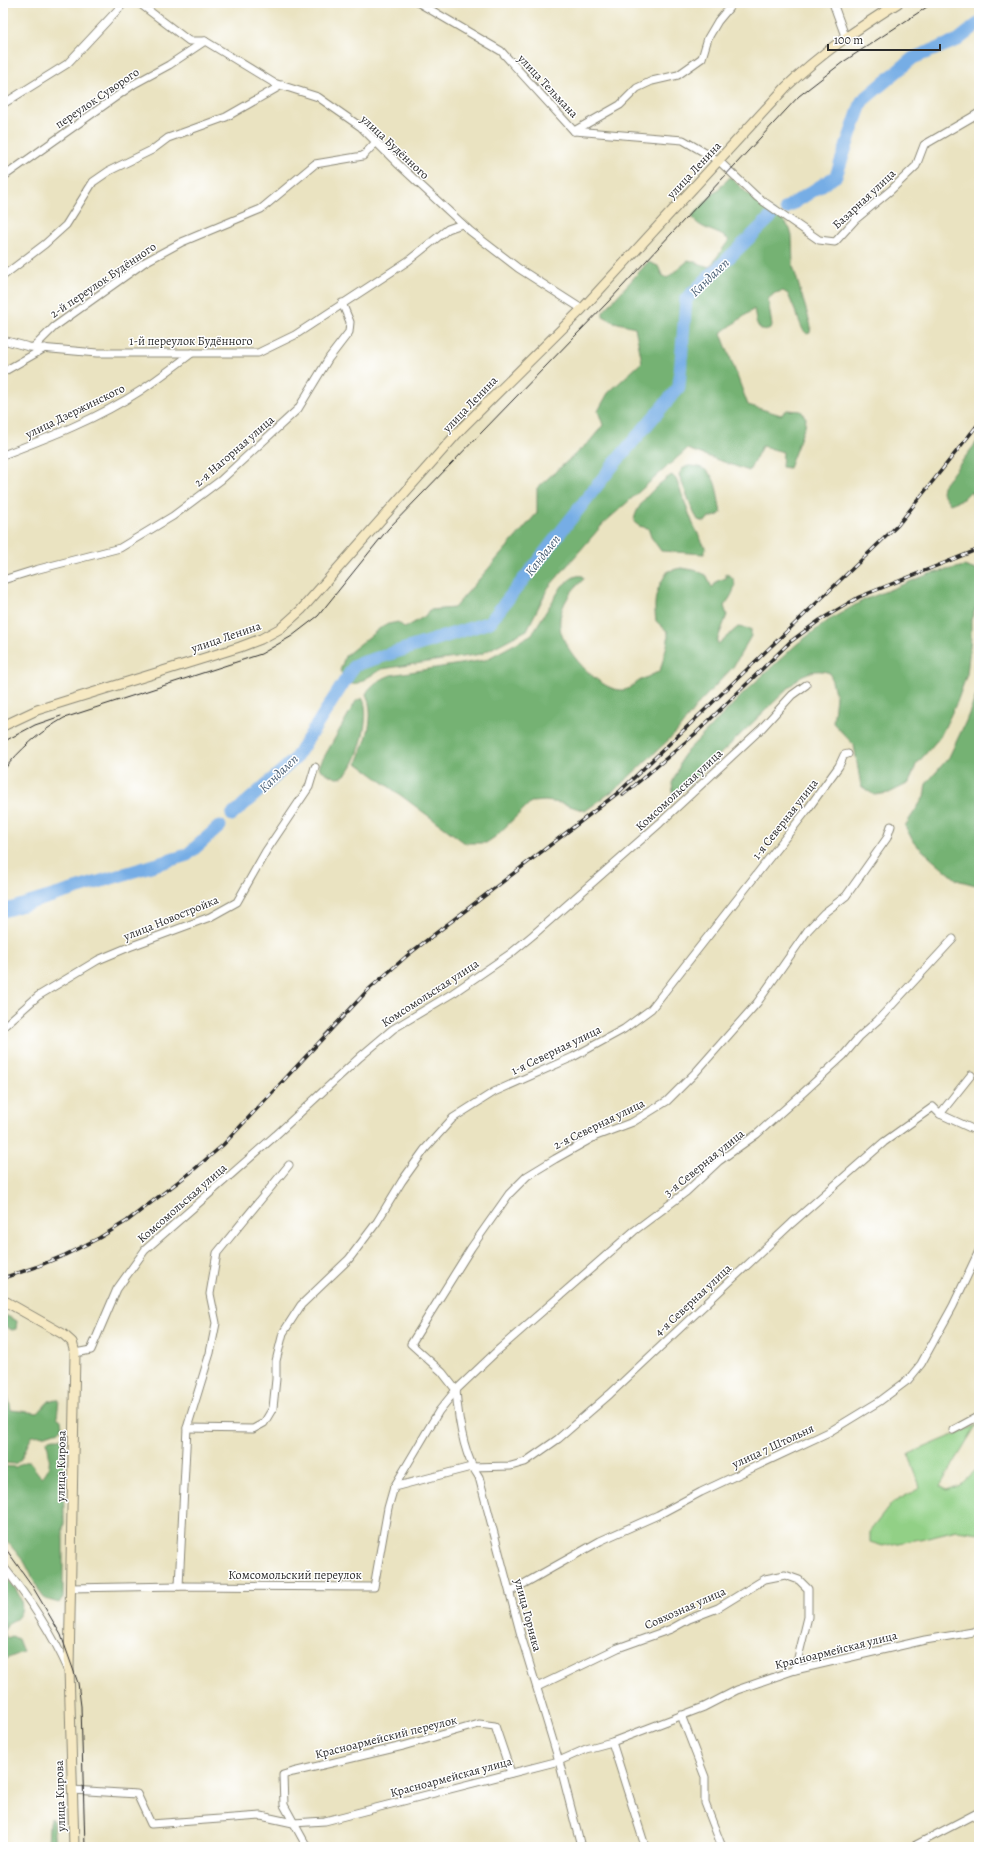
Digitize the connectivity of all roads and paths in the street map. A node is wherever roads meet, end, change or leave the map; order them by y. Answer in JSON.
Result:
{"nodes":[{"id":1,"x":124,"y":3,"type":"edge"},
{"id":2,"x":139,"y":3,"type":"edge"},
{"id":3,"x":419,"y":3,"type":"edge"},
{"id":4,"x":733,"y":3,"type":"edge"},
{"id":5,"x":833,"y":3,"type":"edge"},
{"id":6,"x":898,"y":3,"type":"edge"},
{"id":7,"x":845,"y":36,"type":"junction"},
{"id":8,"x":205,"y":41,"type":"junction"},
{"id":9,"x":282,"y":85,"type":"junction"},
{"id":10,"x":3,"y":104,"type":"edge"},
{"id":11,"x":979,"y":113,"type":"edge"},
{"id":12,"x":574,"y":131,"type":"junction"},
{"id":13,"x":376,"y":142,"type":"junction"},
{"id":14,"x":719,"y":161,"type":"junction"},
{"id":15,"x":3,"y":177,"type":"edge"},
{"id":16,"x":462,"y":224,"type":"junction"},
{"id":17,"x":3,"y":276,"type":"edge"},
{"id":18,"x":342,"y":303,"type":"junction"},
{"id":19,"x":582,"y":309,"type":"junction"},
{"id":20,"x":3,"y":340,"type":"edge"},
{"id":21,"x":34,"y":347,"type":"junction"},
{"id":22,"x":45,"y":348,"type":"junction"},
{"id":23,"x":192,"y":353,"type":"junction"},
{"id":24,"x":3,"y":372,"type":"edge"},
{"id":25,"x":3,"y":455,"type":"edge"},
{"id":26,"x":3,"y":580,"type":"edge"},
{"id":27,"x":806,"y":684,"type":"dead end"},
{"id":28,"x":3,"y":726,"type":"edge"},
{"id":29,"x":848,"y":754,"type":"dead end"},
{"id":30,"x":315,"y":767,"type":"dead end"},
{"id":31,"x":891,"y":826,"type":"dead end"},
{"id":32,"x":953,"y":939,"type":"dead end"},
{"id":33,"x":3,"y":1027,"type":"edge"},
{"id":34,"x":971,"y":1075,"type":"dead end"},
{"id":35,"x":940,"y":1114,"type":"junction"},
{"id":36,"x":979,"y":1132,"type":"edge"},
{"id":37,"x":289,"y":1165,"type":"dead end"},
{"id":38,"x":979,"y":1251,"type":"edge"},
{"id":39,"x":3,"y":1300,"type":"edge"},
{"id":40,"x":75,"y":1353,"type":"junction"},
{"id":41,"x":456,"y":1390,"type":"junction"},
{"id":42,"x":979,"y":1416,"type":"edge"},
{"id":43,"x":187,"y":1428,"type":"junction"},
{"id":44,"x":953,"y":1430,"type":"dead end"},
{"id":45,"x":471,"y":1466,"type":"junction"},
{"id":46,"x":394,"y":1487,"type":"junction"},
{"id":47,"x":3,"y":1566,"type":"edge"},
{"id":48,"x":179,"y":1586,"type":"junction"},
{"id":49,"x":70,"y":1588,"type":"junction"},
{"id":50,"x":511,"y":1591,"type":"junction"},
{"id":51,"x":979,"y":1631,"type":"edge"},
{"id":52,"x":795,"y":1670,"type":"junction"},
{"id":53,"x":69,"y":1671,"type":"junction"},
{"id":54,"x":537,"y":1687,"type":"junction"},
{"id":55,"x":681,"y":1715,"type":"junction"},
{"id":56,"x":612,"y":1742,"type":"junction"},
{"id":57,"x":560,"y":1760,"type":"junction"},
{"id":58,"x":511,"y":1773,"type":"junction"},
{"id":59,"x":72,"y":1790,"type":"junction"},
{"id":60,"x":979,"y":1812,"type":"edge"},
{"id":61,"x":293,"y":1823,"type":"junction"},
{"id":62,"x":645,"y":1846,"type":"dead end"},
{"id":63,"x":74,"y":1847,"type":"edge"},
{"id":64,"x":306,"y":1847,"type":"edge"},
{"id":65,"x":581,"y":1847,"type":"edge"},
{"id":66,"x":722,"y":1847,"type":"edge"},
{"id":67,"x":912,"y":1847,"type":"edge"}],
"edges":[{"from":1,"to":10,"type":"street"},
{"from":2,"to":8,"type":"street","name":"улица Будённого"},
{"from":3,"to":12,"type":"street","name":"улица Тельмана"},
{"from":4,"to":12,"type":"street"},
{"from":5,"to":7,"type":"street"},
{"from":6,"to":7,"type":"main road","name":"улица Ленина"},
{"from":7,"to":14,"type":"main road","name":"улица Ленина"},
{"from":8,"to":9,"type":"street","name":"улица Будённого"},
{"from":8,"to":15,"type":"street","name":"переулок Суворого"},
{"from":9,"to":13,"type":"street","name":"улица Будённого"},
{"from":9,"to":17,"type":"street"},
{"from":11,"to":14,"type":"street","name":"Базарная улица"},
{"from":12,"to":14,"type":"street","name":"улица Тельмана"},
{"from":13,"to":16,"type":"street","name":"улица Будённого"},
{"from":13,"to":21,"type":"street","name":"2-й переулок Будённого"},
{"from":14,"to":19,"type":"main road","name":"улица Ленина"},
{"from":16,"to":18,"type":"street","name":"1-й переулок Будённого"},
{"from":16,"to":19,"type":"street","name":"улица Будённого"},
{"from":18,"to":23,"type":"street","name":"1-й переулок Будённого"},
{"from":18,"to":26,"type":"street","name":"2-я Нагорная улица"},
{"from":19,"to":28,"type":"main road","name":"улица Ленина"},
{"from":20,"to":21,"type":"street","name":"1-й переулок Будённого"},
{"from":21,"to":22,"type":"street","name":"1-й переулок Будённого"},
{"from":22,"to":23,"type":"street","name":"1-й переулок Будённого"},
{"from":22,"to":24,"type":"street"},
{"from":23,"to":25,"type":"street","name":"улица Дзержинского"},
{"from":27,"to":40,"type":"street","name":"Комсомольская улица"},
{"from":29,"to":43,"type":"street","name":"1-я Северная улица"},
{"from":30,"to":33,"type":"street","name":"улица Новостройка"},
{"from":31,"to":41,"type":"street","name":"2-я Северная улица"},
{"from":32,"to":41,"type":"street","name":"3-я Северная улица"},
{"from":34,"to":35,"type":"street"},
{"from":35,"to":36,"type":"street"},
{"from":35,"to":45,"type":"street","name":"4-я Северная улица"},
{"from":37,"to":43,"type":"street"},
{"from":38,"to":50,"type":"street","name":"улица 7 Штольня"},
{"from":39,"to":40,"type":"main road"},
{"from":40,"to":49,"type":"main road","name":"улица Кирова"},
{"from":41,"to":45,"type":"street","name":"улица Горняка"},
{"from":41,"to":46,"type":"street","name":"Комсомольский переулок"},
{"from":42,"to":44,"type":"street"},
{"from":43,"to":48,"type":"street"},
{"from":45,"to":46,"type":"street","name":"4-я Северная улица"},
{"from":45,"to":50,"type":"street","name":"улица Горняка"},
{"from":46,"to":48,"type":"street","name":"Комсомольский переулок"},
{"from":47,"to":53,"type":"street","name":"улица Кирова"},
{"from":48,"to":49,"type":"street","name":"Комсомольский переулок"},
{"from":49,"to":53,"type":"main road","name":"улица Кирова"},
{"from":50,"to":54,"type":"street","name":"улица Горняка"},
{"from":51,"to":52,"type":"street","name":"Красноармейская улица"},
{"from":52,"to":54,"type":"street","name":"Совхозная улица"},
{"from":52,"to":55,"type":"street","name":"Красноармейская улица"},
{"from":53,"to":59,"type":"main road","name":"улица Кирова"},
{"from":54,"to":57,"type":"street","name":"улица Горняка"},
{"from":55,"to":56,"type":"street","name":"Красноармейская улица"},
{"from":55,"to":66,"type":"street"},
{"from":56,"to":57,"type":"street","name":"Красноармейская улица"},
{"from":56,"to":62,"type":"street"},
{"from":57,"to":58,"type":"street","name":"Красноармейская улица"},
{"from":57,"to":65,"type":"street","name":"улица Горняка"},
{"from":58,"to":61,"type":"street","name":"Красноармейская улица"},
{"from":58,"to":61,"type":"street","name":"Красноармейский переулок"},
{"from":59,"to":61,"type":"street","name":"Красноармейская улица"},
{"from":59,"to":63,"type":"main road","name":"улица Кирова"},
{"from":60,"to":67,"type":"street"},
{"from":61,"to":64,"type":"street"}]}
